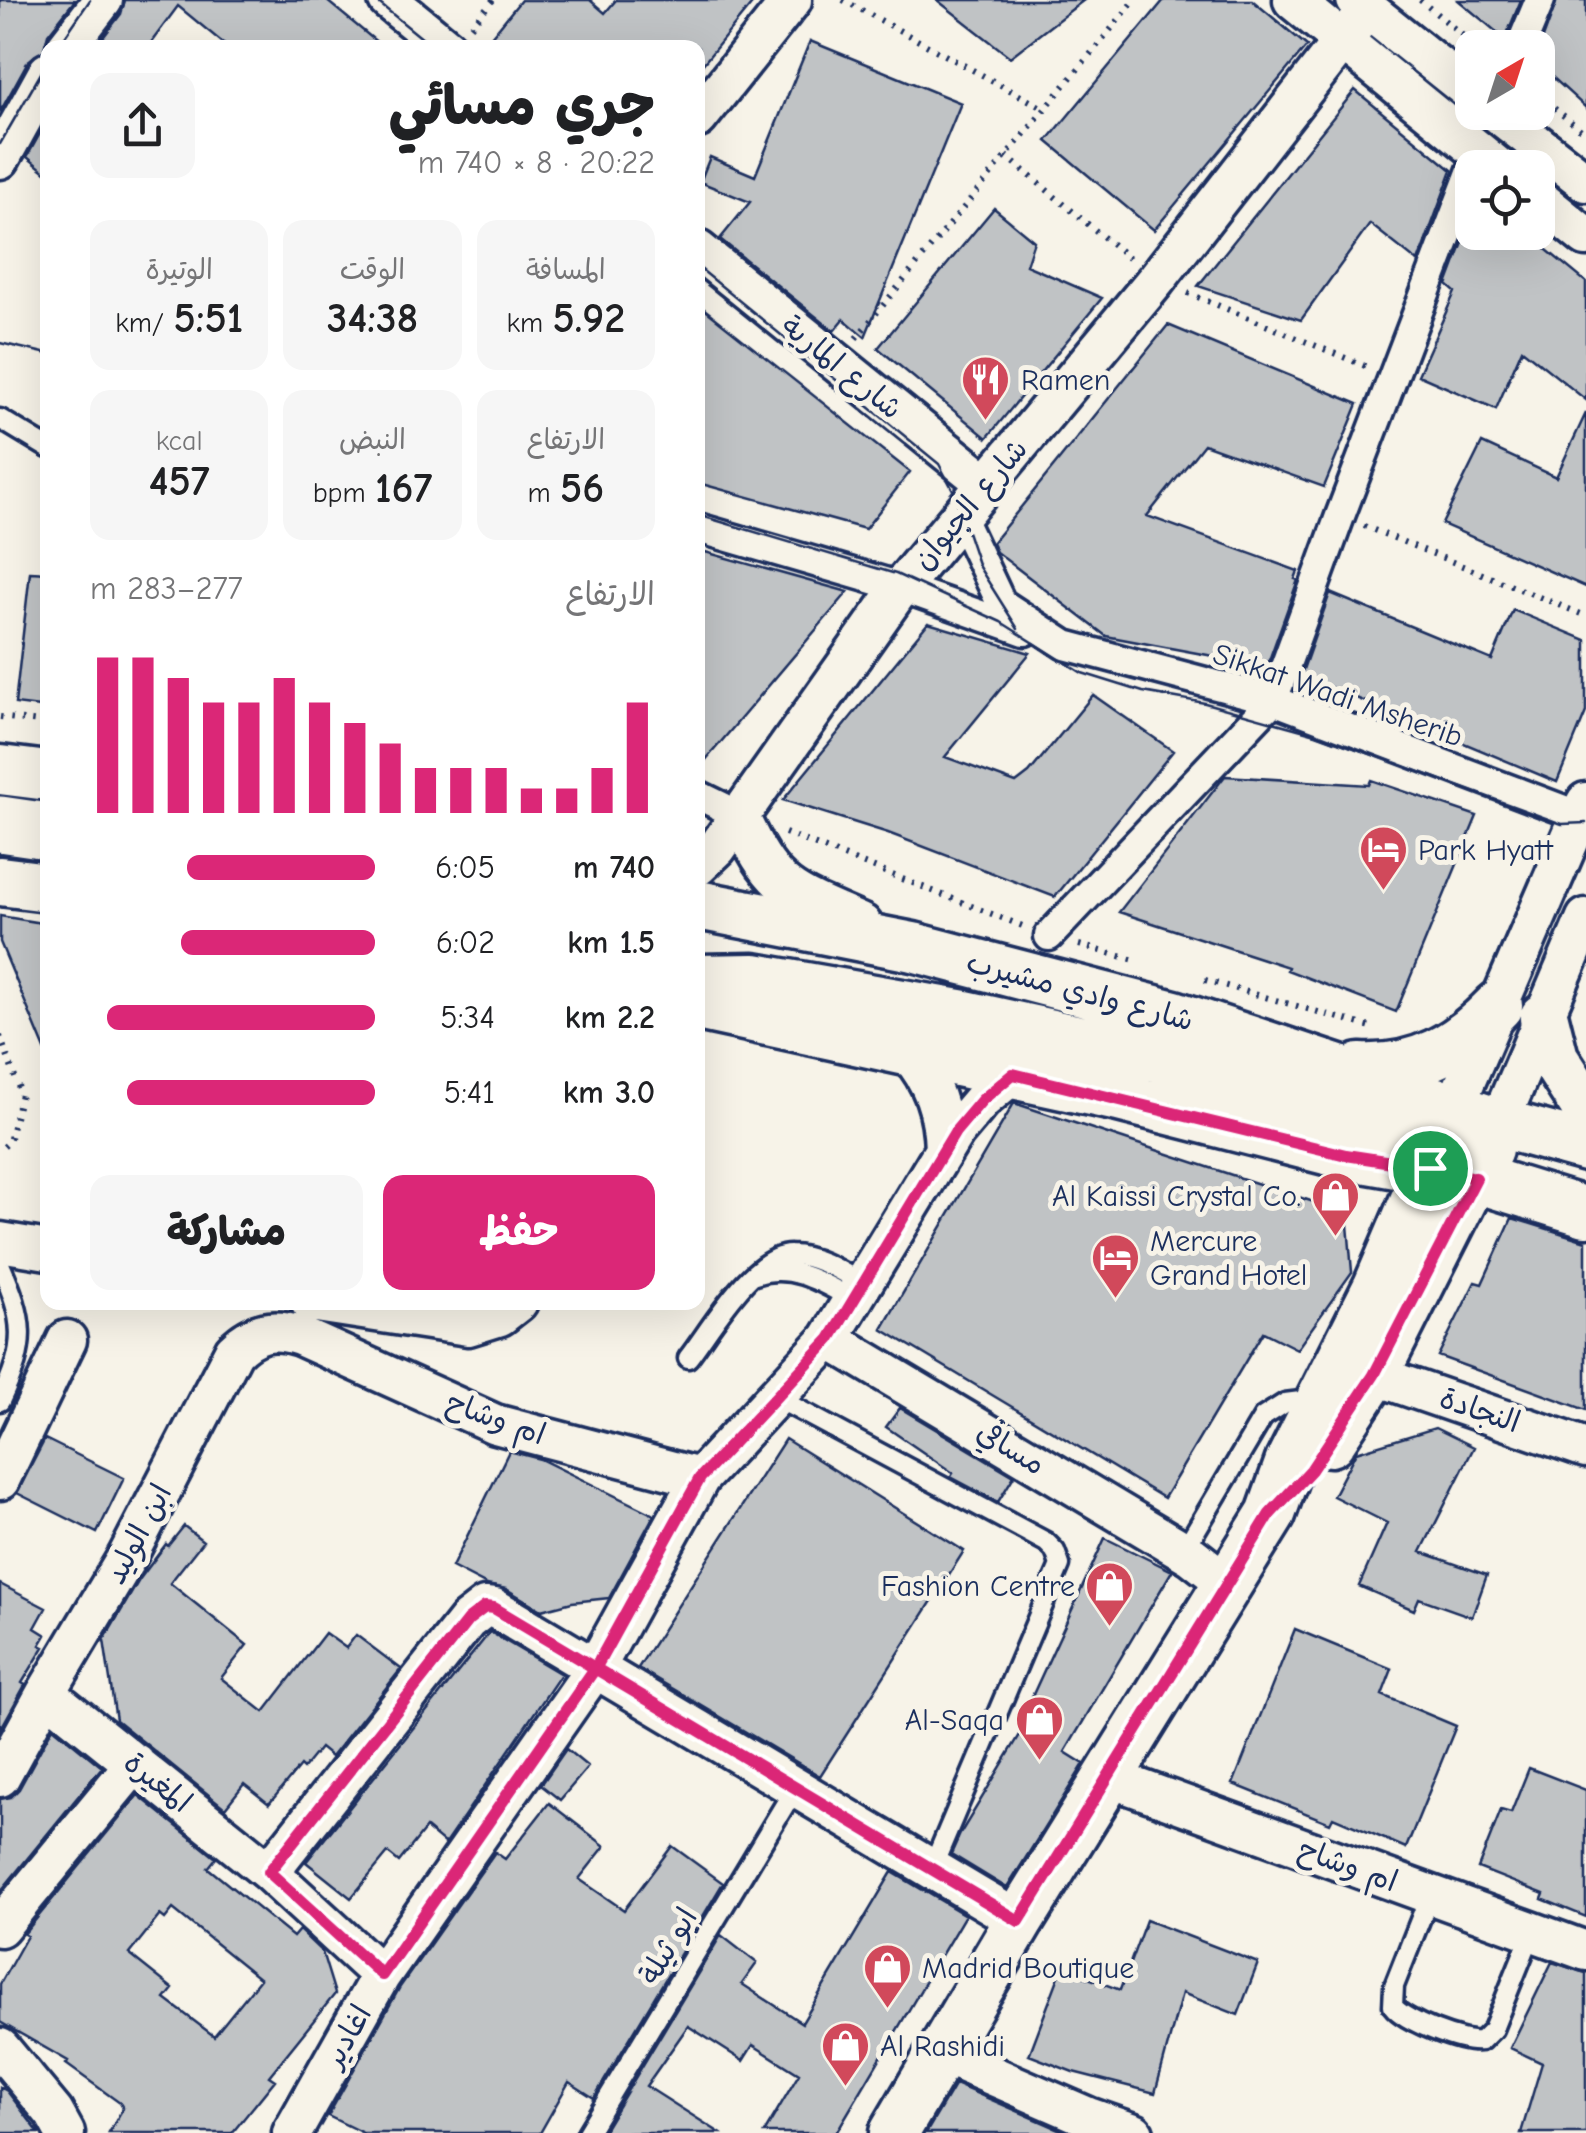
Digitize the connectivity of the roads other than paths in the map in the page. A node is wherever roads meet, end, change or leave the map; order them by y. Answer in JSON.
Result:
{"nodes":[{"id":1,"x":103,"y":0,"type":"edge"},
{"id":2,"x":388,"y":0,"type":"edge"},
{"id":3,"x":792,"y":0,"type":"edge"},
{"id":4,"x":1293,"y":0,"type":"edge"},
{"id":5,"x":1540,"y":0,"type":"edge"},
{"id":6,"x":1362,"y":5,"type":"edge"},
{"id":7,"x":1528,"y":30,"type":"edge"},
{"id":8,"x":72,"y":40,"type":"edge"},
{"id":9,"x":437,"y":40,"type":"edge"},
{"id":10,"x":1343,"y":40,"type":"junction"},
{"id":11,"x":1455,"y":80,"type":"edge"},
{"id":12,"x":40,"y":86,"type":"edge"},
{"id":13,"x":705,"y":109,"type":"edge"},
{"id":14,"x":1518,"y":130,"type":"edge"},
{"id":15,"x":1465,"y":150,"type":"edge"},
{"id":16,"x":0,"y":159,"type":"edge"},
{"id":17,"x":1586,"y":182,"type":"edge"},
{"id":18,"x":1555,"y":212,"type":"edge"},
{"id":19,"x":1455,"y":229,"type":"edge"},
{"id":20,"x":1586,"y":237,"type":"edge"},
{"id":21,"x":705,"y":256,"type":"edge"},
{"id":22,"x":0,"y":419,"type":"edge"},
{"id":23,"x":40,"y":443,"type":"edge"},
{"id":24,"x":988,"y":484,"type":"junction"},
{"id":25,"x":960,"y":516,"type":"junction"},
{"id":26,"x":705,"y":530,"type":"edge"},
{"id":27,"x":901,"y":586,"type":"junction"},
{"id":28,"x":1065,"y":645,"type":"junction"},
{"id":29,"x":1273,"y":700,"type":"junction"},
{"id":30,"x":0,"y":770,"type":"edge"},
{"id":31,"x":40,"y":775,"type":"edge"},
{"id":32,"x":705,"y":798,"type":"edge"},
{"id":33,"x":1584,"y":811,"type":"edge"},
{"id":34,"x":739,"y":815,"type":"junction"},
{"id":35,"x":0,"y":824,"type":"edge"},
{"id":36,"x":40,"y":829,"type":"edge"},
{"id":37,"x":705,"y":859,"type":"edge"},
{"id":38,"x":0,"y":882,"type":"edge"},
{"id":39,"x":40,"y":886,"type":"edge"},
{"id":40,"x":705,"y":906,"type":"edge"},
{"id":41,"x":1586,"y":918,"type":"edge"},
{"id":42,"x":1049,"y":936,"type":"road end"},
{"id":43,"x":913,"y":947,"type":"junction"},
{"id":44,"x":705,"y":979,"type":"edge"},
{"id":45,"x":1498,"y":1006,"type":"junction"},
{"id":46,"x":705,"y":1008,"type":"edge"},
{"id":47,"x":1544,"y":1018,"type":"junction"},
{"id":48,"x":908,"y":1052,"type":"junction"},
{"id":49,"x":1326,"y":1064,"type":"junction"},
{"id":50,"x":1013,"y":1074,"type":"junction"},
{"id":51,"x":1586,"y":1108,"type":"edge"},
{"id":52,"x":1500,"y":1123,"type":"junction"},
{"id":53,"x":1586,"y":1147,"type":"edge"},
{"id":54,"x":1450,"y":1148,"type":"junction"},
{"id":55,"x":944,"y":1150,"type":"junction"},
{"id":56,"x":1346,"y":1155,"type":"junction"},
{"id":57,"x":1586,"y":1212,"type":"edge"},
{"id":58,"x":0,"y":1242,"type":"edge"},
{"id":59,"x":40,"y":1249,"type":"edge"},
{"id":60,"x":0,"y":1264,"type":"edge"},
{"id":61,"x":1378,"y":1286,"type":"junction"},
{"id":62,"x":859,"y":1292,"type":"junction"},
{"id":63,"x":508,"y":1310,"type":"edge"},
{"id":64,"x":305,"y":1319,"type":"edge"},
{"id":65,"x":830,"y":1339,"type":"junction"},
{"id":66,"x":67,"y":1340,"type":"dead end"},
{"id":67,"x":688,"y":1358,"type":"dead end"},
{"id":68,"x":1374,"y":1375,"type":"junction"},
{"id":69,"x":775,"y":1397,"type":"junction"},
{"id":70,"x":1322,"y":1398,"type":"junction"},
{"id":71,"x":0,"y":1401,"type":"edge"},
{"id":72,"x":1586,"y":1448,"type":"edge"},
{"id":73,"x":700,"y":1478,"type":"junction"},
{"id":74,"x":0,"y":1480,"type":"edge"},
{"id":75,"x":1224,"y":1551,"type":"junction"},
{"id":76,"x":596,"y":1667,"type":"junction"},
{"id":77,"x":46,"y":1693,"type":"junction"},
{"id":78,"x":134,"y":1763,"type":"junction"},
{"id":79,"x":0,"y":1777,"type":"edge"},
{"id":80,"x":1110,"y":1778,"type":"junction"},
{"id":81,"x":795,"y":1788,"type":"junction"},
{"id":82,"x":932,"y":1868,"type":"junction"},
{"id":83,"x":269,"y":1872,"type":"junction"},
{"id":84,"x":1430,"y":1895,"type":"junction"},
{"id":85,"x":1019,"y":1921,"type":"junction"},
{"id":86,"x":0,"y":1927,"type":"edge"},
{"id":87,"x":1532,"y":1932,"type":"junction"},
{"id":88,"x":1586,"y":1951,"type":"edge"},
{"id":89,"x":382,"y":1975,"type":"junction"},
{"id":90,"x":0,"y":2048,"type":"edge"},
{"id":91,"x":943,"y":2054,"type":"junction"},
{"id":92,"x":1084,"y":2125,"type":"edge"},
{"id":93,"x":65,"y":2133,"type":"edge"},
{"id":94,"x":292,"y":2133,"type":"edge"},
{"id":95,"x":587,"y":2133,"type":"edge"},
{"id":96,"x":894,"y":2133,"type":"edge"},
{"id":97,"x":1134,"y":2133,"type":"edge"}],
"edges":[{"from":1,"to":8,"type":"street"},
{"from":2,"to":9,"type":"street"},
{"from":3,"to":13,"type":"street"},
{"from":4,"to":10,"type":"street"},
{"from":5,"to":7,"type":"street"},
{"from":6,"to":10,"type":"street","name":"شارع الجيوان"},
{"from":6,"to":11,"type":"street"},
{"from":10,"to":15,"type":"street"},
{"from":10,"to":24,"type":"street","name":"شارع الجيوان"},
{"from":12,"to":16,"type":"street"},
{"from":14,"to":17,"type":"street"},
{"from":18,"to":20,"type":"street"},
{"from":19,"to":29,"type":"street"},
{"from":21,"to":24,"type":"street","name":"شارع المارية"},
{"from":22,"to":23,"type":"lane"},
{"from":24,"to":25,"type":"street","name":"شارع الجيوان"},
{"from":25,"to":27,"type":"street","name":"شارع الجيوان"},
{"from":25,"to":28,"type":"street","name":"Sikkat Wadi Msherib"},
{"from":26,"to":27,"type":"street","name":"Sikkat Wadi Msherib"},
{"from":27,"to":28,"type":"street","name":"Sikkat Wadi Msherib"},
{"from":27,"to":34,"type":"street","name":"شارع الجيوان"},
{"from":28,"to":29,"type":"street","name":"Sikkat Wadi Msherib"},
{"from":29,"to":33,"type":"street","name":"Sikkat Wadi Msherib"},
{"from":29,"to":42,"type":"street"},
{"from":30,"to":31,"type":"street"},
{"from":32,"to":34,"type":"street"},
{"from":33,"to":45,"type":"street"},
{"from":34,"to":37,"type":"street","name":"شارع الجيوان"},
{"from":34,"to":43,"type":"street"},
{"from":35,"to":36,"type":"main road"},
{"from":38,"to":39,"type":"street"},
{"from":40,"to":43,"type":"street","name":"شارع وادي مشيرب"},
{"from":41,"to":47,"type":"street"},
{"from":43,"to":49,"type":"street","name":"شارع وادي مشيرب"},
{"from":44,"to":54,"type":"street"},
{"from":45,"to":49,"type":"street"},
{"from":45,"to":54,"type":"street"},
{"from":46,"to":48,"type":"street"},
{"from":47,"to":51,"type":"street"},
{"from":47,"to":52,"type":"street"},
{"from":48,"to":50,"type":"street"},
{"from":48,"to":55,"type":"street"},
{"from":49,"to":54,"type":"street","name":"شارع وادي مشيرب"},
{"from":50,"to":55,"type":"street","name":"اغادير"},
{"from":50,"to":56,"type":"street"},
{"from":52,"to":53,"type":"street"},
{"from":52,"to":54,"type":"street"},
{"from":54,"to":56,"type":"street"},
{"from":54,"to":57,"type":"street","name":"شارع وادي مشيرب"},
{"from":54,"to":61,"type":"street"},
{"from":54,"to":68,"type":"street"},
{"from":55,"to":62,"type":"street","name":"اغادير"},
{"from":56,"to":61,"type":"street"},
{"from":58,"to":59,"type":"street"},
{"from":60,"to":71,"type":"lane"},
{"from":61,"to":70,"type":"street"},
{"from":62,"to":65,"type":"street","name":"اغادير"},
{"from":62,"to":67,"type":"lane"},
{"from":63,"to":64,"type":"street","name":"ابن الوليد"},
{"from":64,"to":73,"type":"street","name":"ام وشاح"},
{"from":64,"to":77,"type":"street","name":"ابن الوليد"},
{"from":65,"to":69,"type":"street","name":"اغادير"},
{"from":65,"to":75,"type":"street","name":"مسافي"},
{"from":66,"to":74,"type":"street"},
{"from":68,"to":72,"type":"street","name":"النجادة"},
{"from":68,"to":75,"type":"street"},
{"from":69,"to":73,"type":"street","name":"اغادير"},
{"from":69,"to":82,"type":"lane"},
{"from":70,"to":75,"type":"street"},
{"from":70,"to":75,"type":"lane"},
{"from":73,"to":76,"type":"street","name":"اغادير"},
{"from":75,"to":80,"type":"street"},
{"from":76,"to":81,"type":"street"},
{"from":76,"to":83,"type":"street"},
{"from":76,"to":89,"type":"street","name":"اغادير"},
{"from":77,"to":78,"type":"street","name":"المغيرة"},
{"from":77,"to":79,"type":"street","name":"ابن الوليد"},
{"from":78,"to":83,"type":"street","name":"المغيرة"},
{"from":78,"to":86,"type":"street"},
{"from":80,"to":84,"type":"street","name":"ام وشاح"},
{"from":80,"to":85,"type":"street"},
{"from":81,"to":82,"type":"street"},
{"from":81,"to":95,"type":"lane","name":"ابو ثيلة"},
{"from":82,"to":85,"type":"street"},
{"from":83,"to":89,"type":"street","name":"المغيرة"},
{"from":84,"to":87,"type":"street","name":"ام وشاح"},
{"from":84,"to":87,"type":"lane"},
{"from":85,"to":91,"type":"street"},
{"from":87,"to":88,"type":"street","name":"ام وشاح"},
{"from":89,"to":94,"type":"street","name":"اغادير"},
{"from":90,"to":93,"type":"street"},
{"from":91,"to":92,"type":"street"},
{"from":91,"to":96,"type":"street"},
{"from":92,"to":97,"type":"street"}]}
